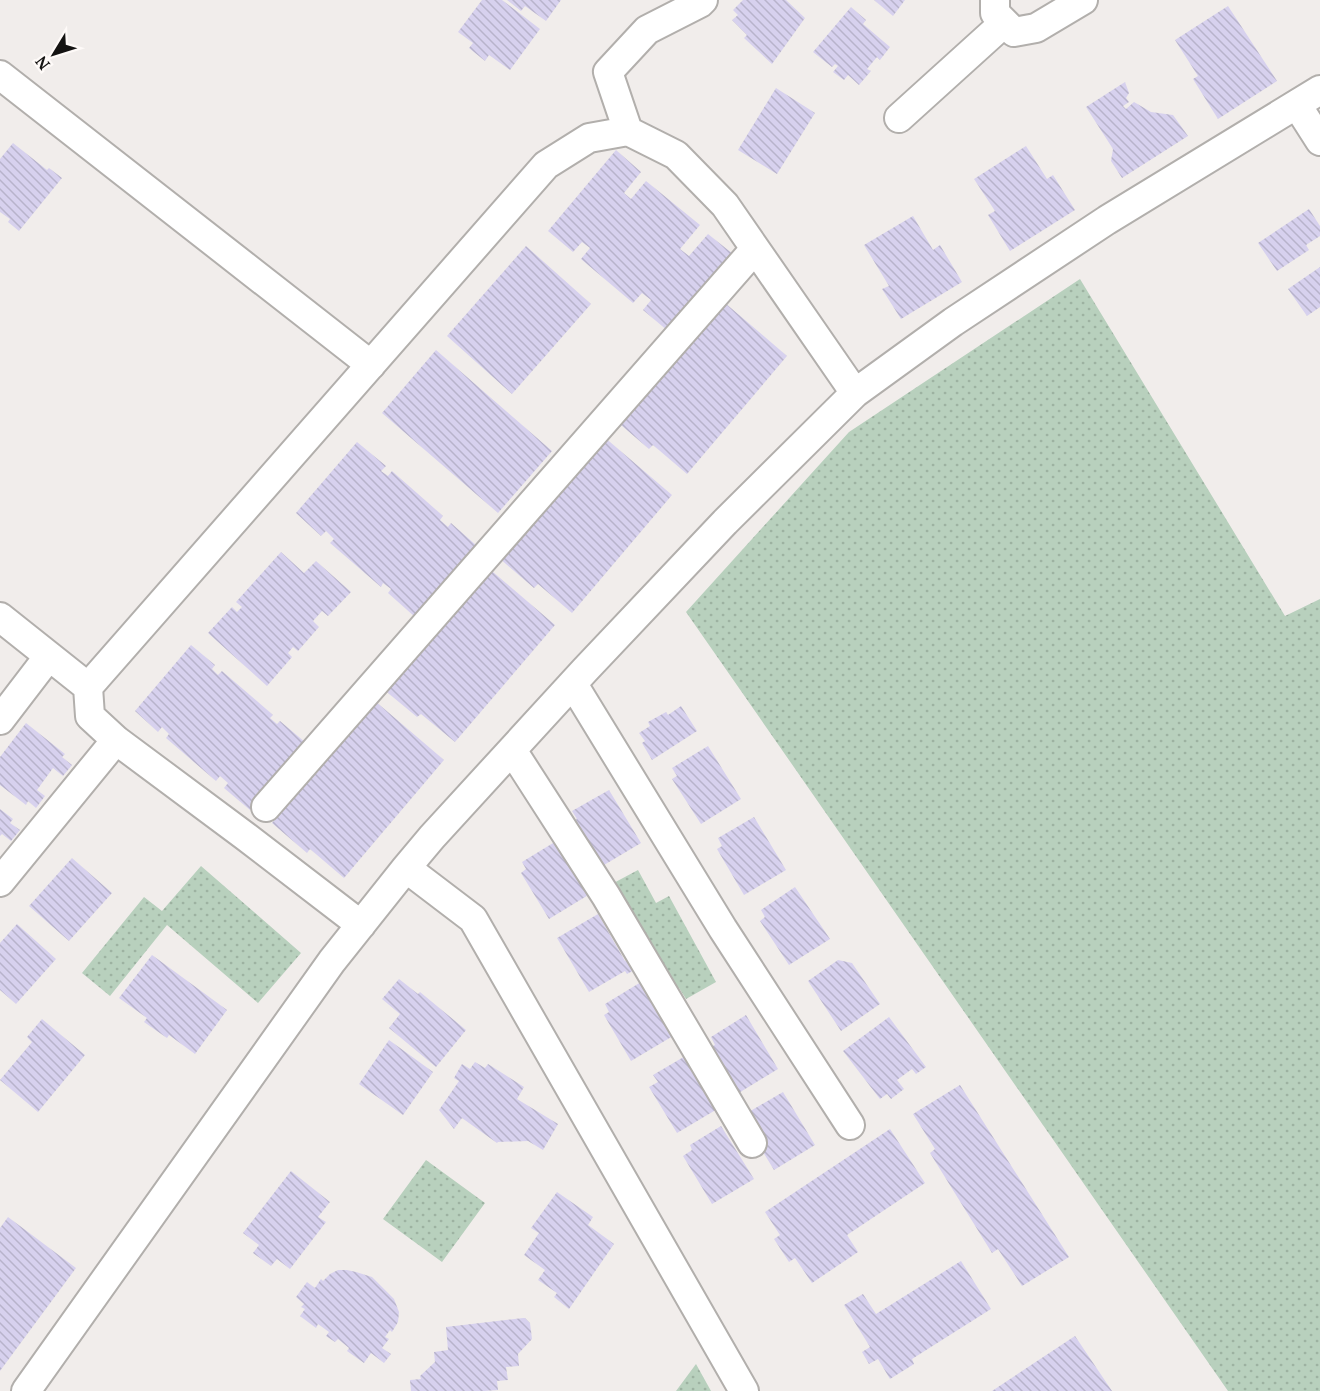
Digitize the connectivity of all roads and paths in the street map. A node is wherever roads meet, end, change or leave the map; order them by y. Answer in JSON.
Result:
{"nodes":[{"id":1,"x":703,"y":0,"type":"edge"},
{"id":2,"x":1083,"y":0,"type":"edge"},
{"id":3,"x":1000,"y":11,"type":"edge"},
{"id":4,"x":0,"y":75,"type":"edge"},
{"id":5,"x":1308,"y":97,"type":"edge"},
{"id":6,"x":899,"y":118,"type":"dead end"},
{"id":7,"x":628,"y":132,"type":"junction"},
{"id":8,"x":1320,"y":141,"type":"edge"},
{"id":9,"x":756,"y":249,"type":"junction"},
{"id":10,"x":371,"y":364,"type":"junction"},
{"id":11,"x":855,"y":393,"type":"junction"},
{"id":12,"x":0,"y":617,"type":"edge"},
{"id":13,"x":49,"y":656,"type":"junction"},
{"id":14,"x":573,"y":684,"type":"junction"},
{"id":15,"x":88,"y":687,"type":"junction"},
{"id":16,"x":0,"y":720,"type":"edge"},
{"id":17,"x":116,"y":740,"type":"junction"},
{"id":18,"x":512,"y":750,"type":"junction"},
{"id":19,"x":266,"y":807,"type":"dead end"},
{"id":20,"x":406,"y":868,"type":"junction"},
{"id":21,"x":0,"y":882,"type":"edge"},
{"id":22,"x":361,"y":926,"type":"junction"},
{"id":23,"x":850,"y":1125,"type":"dead end"},
{"id":24,"x":752,"y":1143,"type":"dead end"},
{"id":25,"x":26,"y":1391,"type":"edge"},
{"id":26,"x":744,"y":1391,"type":"edge"}],
"edges":[{"from":1,"to":7,"type":"street"},
{"from":2,"to":3,"type":"street"},
{"from":3,"to":6,"type":"street"},
{"from":4,"to":10,"type":"street"},
{"from":5,"to":8,"type":"street"},
{"from":5,"to":11,"type":"street"},
{"from":7,"to":9,"type":"street"},
{"from":7,"to":10,"type":"street"},
{"from":9,"to":11,"type":"street"},
{"from":9,"to":19,"type":"street"},
{"from":10,"to":15,"type":"street"},
{"from":11,"to":14,"type":"street"},
{"from":12,"to":13,"type":"street"},
{"from":13,"to":15,"type":"street"},
{"from":13,"to":16,"type":"street"},
{"from":14,"to":18,"type":"street"},
{"from":14,"to":23,"type":"street"},
{"from":15,"to":17,"type":"street"},
{"from":17,"to":21,"type":"street"},
{"from":17,"to":22,"type":"street"},
{"from":18,"to":20,"type":"street"},
{"from":18,"to":24,"type":"street"},
{"from":20,"to":22,"type":"street"},
{"from":20,"to":26,"type":"street"},
{"from":22,"to":25,"type":"street"}]}
